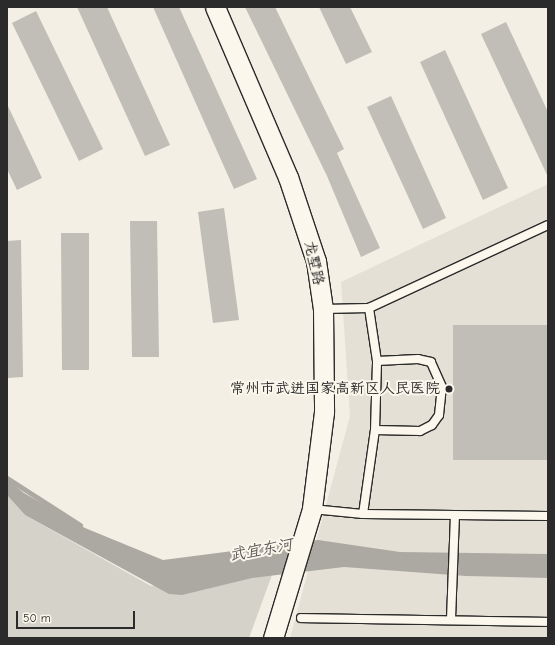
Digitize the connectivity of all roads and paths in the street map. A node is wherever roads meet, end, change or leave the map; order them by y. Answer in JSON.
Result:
{"nodes":[{"id":1,"x":215,"y":7,"type":"edge"},
{"id":2,"x":548,"y":225,"type":"edge"},
{"id":3,"x":370,"y":308,"type":"junction"},
{"id":4,"x":323,"y":309,"type":"junction"},
{"id":5,"x":377,"y":361,"type":"junction"},
{"id":6,"x":375,"y":430,"type":"junction"},
{"id":7,"x":312,"y":509,"type":"junction"},
{"id":8,"x":363,"y":514,"type":"junction"},
{"id":9,"x":455,"y":516,"type":"junction"},
{"id":10,"x":548,"y":516,"type":"edge"},
{"id":11,"x":301,"y":618,"type":"dead end"},
{"id":12,"x":452,"y":619,"type":"junction"},
{"id":13,"x":548,"y":622,"type":"edge"},
{"id":14,"x":273,"y":638,"type":"edge"}],
"edges":[{"from":1,"to":4,"type":"street","name":"龙墅路"},
{"from":2,"to":3,"type":"lane"},
{"from":3,"to":4,"type":"lane"},
{"from":3,"to":5,"type":"lane"},
{"from":4,"to":7,"type":"street","name":"龙墅路"},
{"from":5,"to":6,"type":"lane"},
{"from":5,"to":6,"type":"lane"},
{"from":6,"to":8,"type":"lane"},
{"from":7,"to":8,"type":"lane"},
{"from":7,"to":14,"type":"street","name":"龙墅路"},
{"from":8,"to":9,"type":"lane"},
{"from":9,"to":10,"type":"lane"},
{"from":9,"to":12,"type":"lane"},
{"from":11,"to":12,"type":"lane"},
{"from":12,"to":13,"type":"lane"}]}
